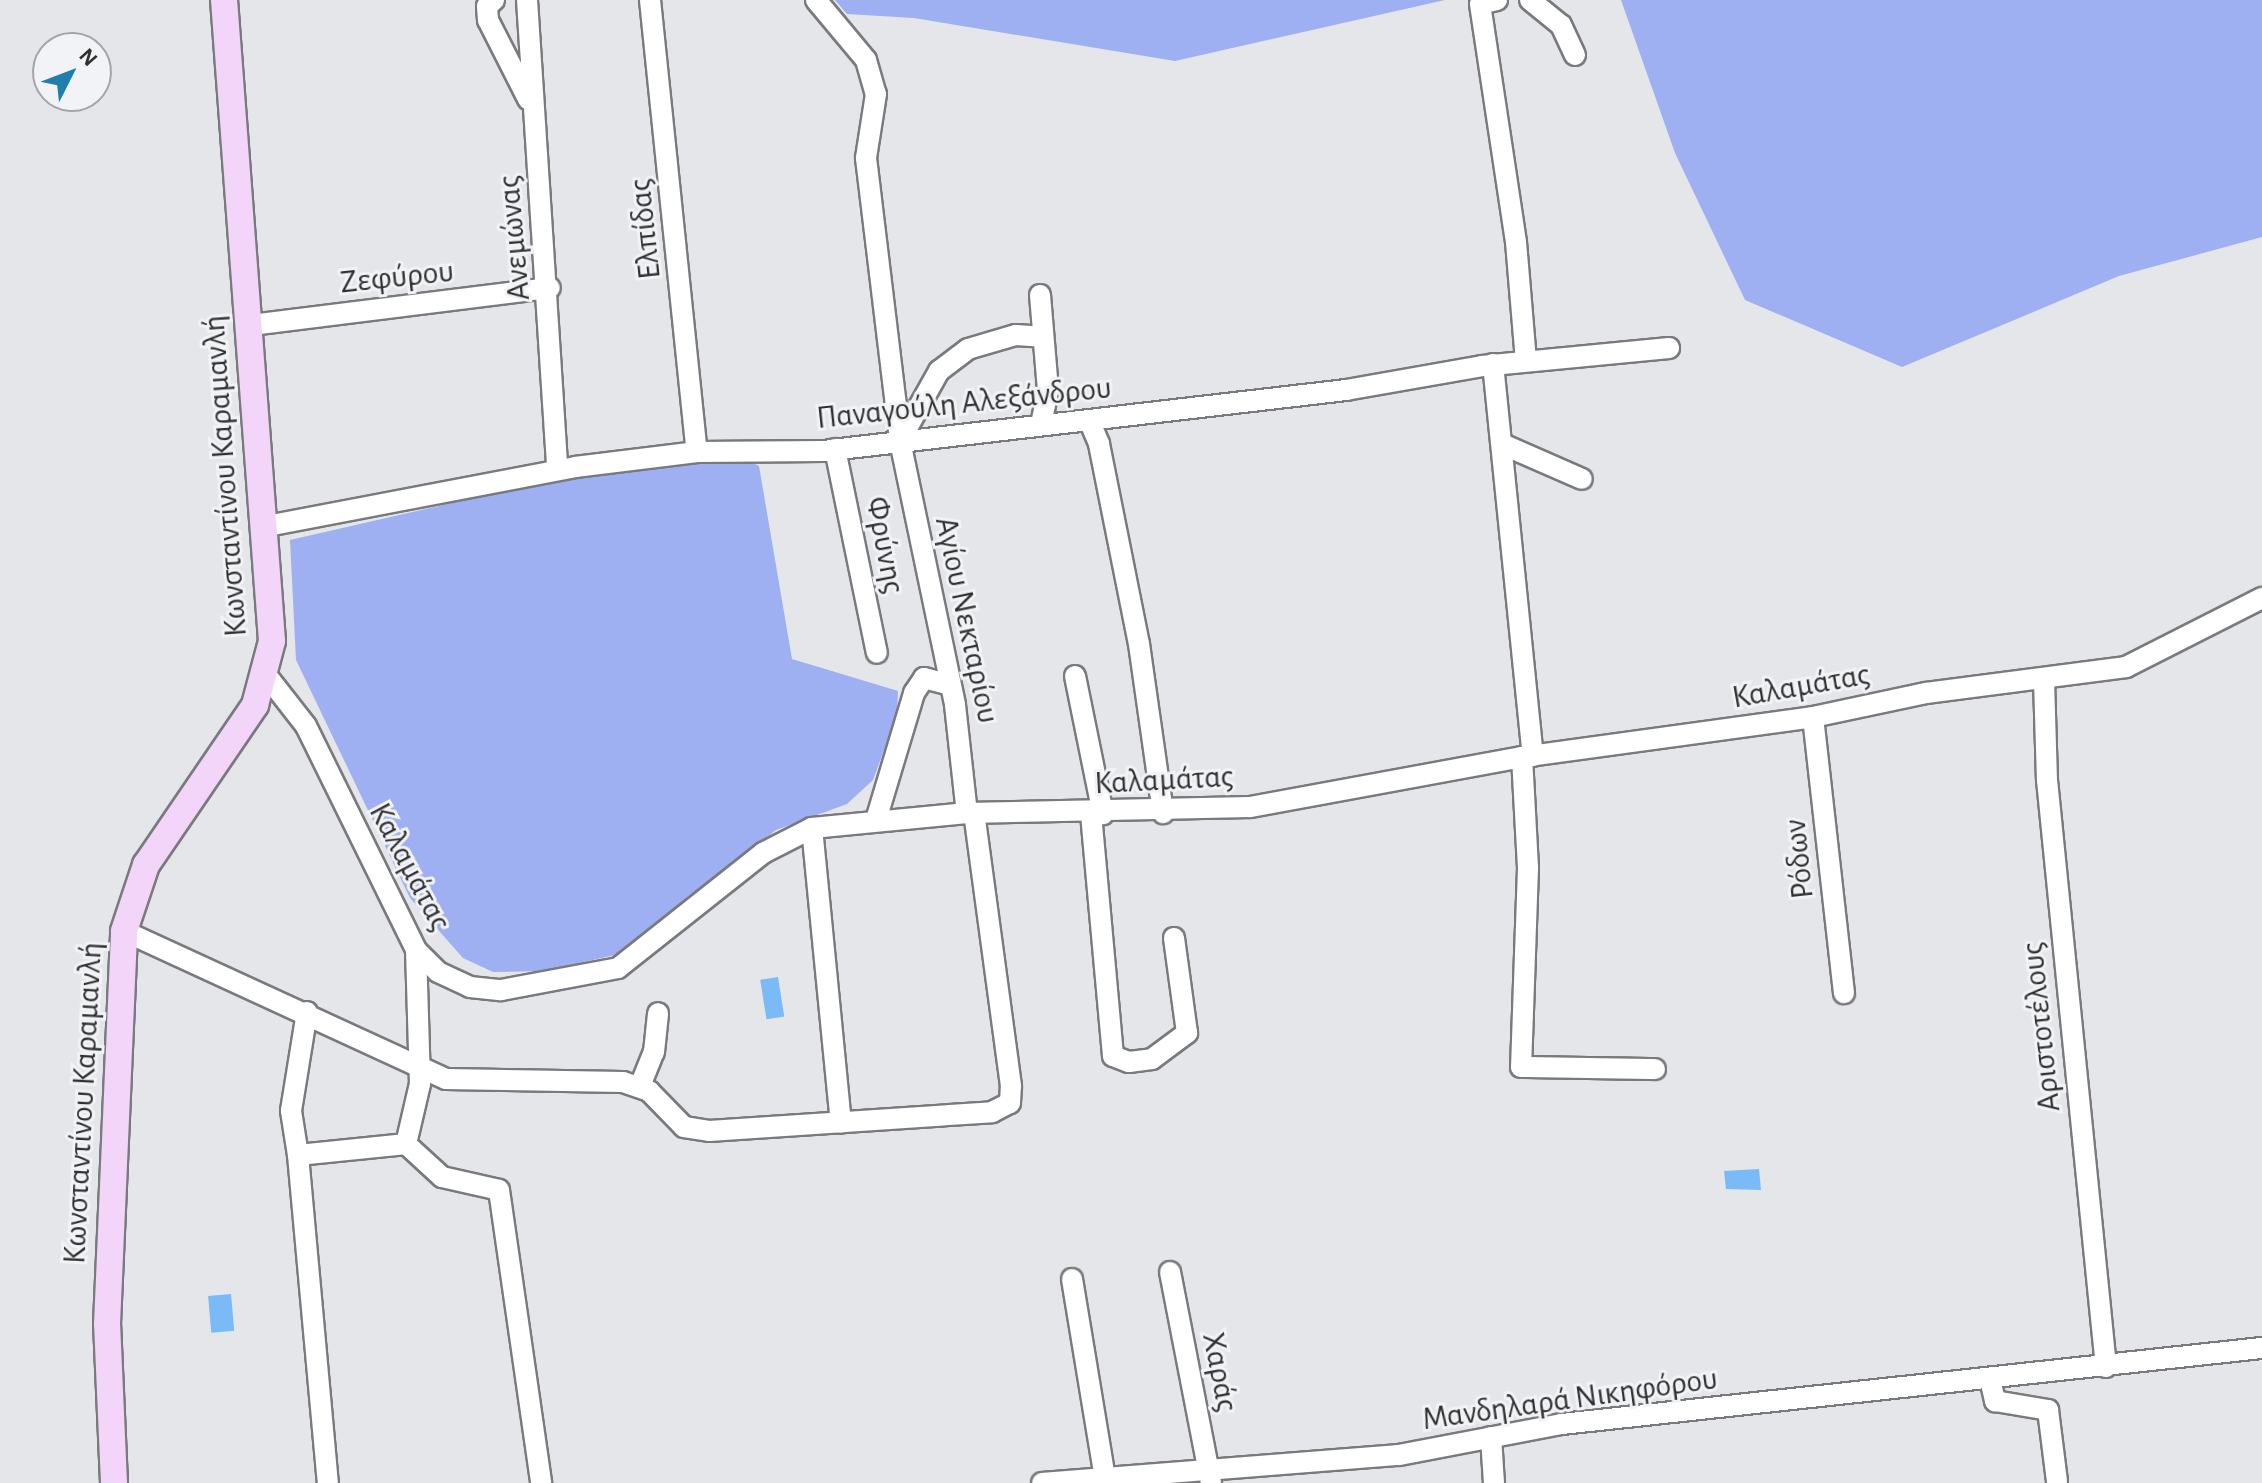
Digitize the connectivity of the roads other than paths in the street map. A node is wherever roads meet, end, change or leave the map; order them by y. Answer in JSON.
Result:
{"nodes":[{"id":1,"x":224,"y":0,"type":"edge"},
{"id":2,"x":494,"y":0,"type":"edge"},
{"id":3,"x":527,"y":0,"type":"edge"},
{"id":4,"x":650,"y":0,"type":"edge"},
{"id":5,"x":816,"y":0,"type":"edge"},
{"id":6,"x":1497,"y":0,"type":"edge"},
{"id":7,"x":1530,"y":0,"type":"edge"},
{"id":8,"x":1575,"y":55,"type":"dead end"},
{"id":9,"x":531,"y":103,"type":"junction"},
{"id":10,"x":550,"y":288,"type":"junction"},
{"id":11,"x":1040,"y":295,"type":"dead end"},
{"id":12,"x":251,"y":325,"type":"junction"},
{"id":13,"x":1042,"y":337,"type":"junction"},
{"id":14,"x":1669,"y":348,"type":"dead end"},
{"id":15,"x":1526,"y":361,"type":"junction"},
{"id":16,"x":1493,"y":364,"type":"junction"},
{"id":17,"x":1089,"y":420,"type":"junction"},
{"id":18,"x":1041,"y":425,"type":"junction"},
{"id":19,"x":900,"y":441,"type":"junction"},
{"id":20,"x":1502,"y":444,"type":"junction"},
{"id":21,"x":835,"y":449,"type":"junction"},
{"id":22,"x":697,"y":452,"type":"junction"},
{"id":23,"x":557,"y":470,"type":"junction"},
{"id":24,"x":1582,"y":479,"type":"dead end"},
{"id":25,"x":267,"y":526,"type":"junction"},
{"id":26,"x":2262,"y":598,"type":"edge"},
{"id":27,"x":877,"y":653,"type":"dead end"},
{"id":28,"x":267,"y":676,"type":"junction"},
{"id":29,"x":1075,"y":676,"type":"dead end"},
{"id":30,"x":2044,"y":680,"type":"junction"},
{"id":31,"x":947,"y":684,"type":"junction"},
{"id":32,"x":1813,"y":717,"type":"junction"},
{"id":33,"x":1527,"y":756,"type":"junction"},
{"id":34,"x":970,"y":813,"type":"junction"},
{"id":35,"x":1163,"y":813,"type":"junction"},
{"id":36,"x":1097,"y":814,"type":"junction"},
{"id":37,"x":876,"y":820,"type":"junction"},
{"id":38,"x":812,"y":828,"type":"junction"},
{"id":39,"x":124,"y":931,"type":"junction"},
{"id":40,"x":1174,"y":938,"type":"dead end"},
{"id":41,"x":416,"y":950,"type":"junction"},
{"id":42,"x":1844,"y":993,"type":"dead end"},
{"id":43,"x":307,"y":1012,"type":"junction"},
{"id":44,"x":658,"y":1013,"type":"dead end"},
{"id":45,"x":420,"y":1068,"type":"junction"},
{"id":46,"x":1655,"y":1069,"type":"dead end"},
{"id":47,"x":640,"y":1086,"type":"junction"},
{"id":48,"x":841,"y":1123,"type":"junction"},
{"id":49,"x":406,"y":1144,"type":"junction"},
{"id":50,"x":298,"y":1155,"type":"junction"},
{"id":51,"x":1170,"y":1272,"type":"dead end"},
{"id":52,"x":1072,"y":1279,"type":"dead end"},
{"id":53,"x":2262,"y":1348,"type":"edge"},
{"id":54,"x":2106,"y":1367,"type":"junction"},
{"id":55,"x":1990,"y":1379,"type":"junction"},
{"id":56,"x":1491,"y":1437,"type":"junction"},
{"id":57,"x":1105,"y":1478,"type":"junction"},
{"id":58,"x":1210,"y":1478,"type":"edge"},
{"id":59,"x":2057,"y":1481,"type":"dead end"},
{"id":60,"x":114,"y":1483,"type":"edge"},
{"id":61,"x":328,"y":1483,"type":"edge"},
{"id":62,"x":541,"y":1483,"type":"edge"},
{"id":63,"x":1044,"y":1483,"type":"edge"},
{"id":64,"x":1494,"y":1483,"type":"edge"}],
"edges":[{"from":1,"to":12,"type":"main road","name":"Κωνσταντίνου Καραμανλή"},
{"from":2,"to":9,"type":"street"},
{"from":3,"to":9,"type":"street","name":"Ανεμώνας"},
{"from":4,"to":22,"type":"street","name":"Ελπίδας"},
{"from":5,"to":19,"type":"street","name":"Αγίου Νεκταρίου"},
{"from":6,"to":15,"type":"street"},
{"from":7,"to":8,"type":"street"},
{"from":9,"to":10,"type":"street","name":"Ανεμώνας"},
{"from":10,"to":12,"type":"street","name":"Ζεφύρου"},
{"from":10,"to":23,"type":"street","name":"Ανεμώνας"},
{"from":11,"to":13,"type":"street"},
{"from":12,"to":25,"type":"main road","name":"Κωνσταντίνου Καραμανλή"},
{"from":13,"to":18,"type":"street"},
{"from":13,"to":19,"type":"street"},
{"from":14,"to":15,"type":"street","name":"Παναγούλη Αλεξάνδρου"},
{"from":15,"to":16,"type":"street","name":"Παναγούλη Αλεξάνδρου"},
{"from":16,"to":17,"type":"street","name":"Παναγούλη Αλεξάνδρου"},
{"from":16,"to":20,"type":"street"},
{"from":17,"to":18,"type":"street","name":"Παναγούλη Αλεξάνδρου"},
{"from":17,"to":35,"type":"street"},
{"from":18,"to":19,"type":"street","name":"Παναγούλη Αλεξάνδρου"},
{"from":19,"to":21,"type":"street","name":"Παναγούλη Αλεξάνδρου"},
{"from":19,"to":31,"type":"street","name":"Αγίου Νεκταρίου"},
{"from":20,"to":24,"type":"street"},
{"from":20,"to":33,"type":"street"},
{"from":21,"to":22,"type":"street","name":"Παναγούλη Αλεξάνδρου"},
{"from":21,"to":27,"type":"street","name":"Φρύνης"},
{"from":22,"to":23,"type":"street","name":"Παναγούλη Αλεξάνδρου"},
{"from":23,"to":25,"type":"street","name":"Παναγούλη Αλεξάνδρου"},
{"from":25,"to":28,"type":"main road","name":"Κωνσταντίνου Καραμανλή"},
{"from":26,"to":30,"type":"street","name":"Καλαμάτας"},
{"from":28,"to":39,"type":"main road","name":"Κωνσταντίνου Καραμανλή"},
{"from":28,"to":41,"type":"street","name":"Καλαμάτας"},
{"from":29,"to":36,"type":"street"},
{"from":30,"to":32,"type":"street","name":"Καλαμάτας"},
{"from":30,"to":54,"type":"street","name":"Αριστοτέλους"},
{"from":31,"to":34,"type":"street","name":"Αγίου Νεκταρίου"},
{"from":31,"to":37,"type":"street"},
{"from":32,"to":33,"type":"street","name":"Καλαμάτας"},
{"from":32,"to":42,"type":"street","name":"Ρόδων"},
{"from":33,"to":35,"type":"street","name":"Καλαμάτας"},
{"from":33,"to":46,"type":"street"},
{"from":34,"to":36,"type":"street","name":"Καλαμάτας"},
{"from":34,"to":37,"type":"street","name":"Καλαμάτας"},
{"from":34,"to":48,"type":"street","name":"Αγίου Νεκταρίου"},
{"from":35,"to":36,"type":"street","name":"Καλαμάτας"},
{"from":36,"to":40,"type":"street"},
{"from":37,"to":38,"type":"street","name":"Καλαμάτας"},
{"from":38,"to":41,"type":"street","name":"Καλαμάτας"},
{"from":38,"to":48,"type":"street"},
{"from":39,"to":43,"type":"street"},
{"from":39,"to":60,"type":"main road","name":"Κωνσταντίνου Καραμανλή"},
{"from":41,"to":45,"type":"street"},
{"from":43,"to":45,"type":"street"},
{"from":43,"to":50,"type":"street"},
{"from":44,"to":47,"type":"street"},
{"from":45,"to":47,"type":"street"},
{"from":45,"to":49,"type":"street"},
{"from":47,"to":48,"type":"street"},
{"from":49,"to":50,"type":"street"},
{"from":49,"to":62,"type":"street"},
{"from":50,"to":61,"type":"street"},
{"from":51,"to":58,"type":"street","name":"Χαράς"},
{"from":52,"to":57,"type":"street"},
{"from":53,"to":54,"type":"street","name":"Μανδηλαρά Νικηφόρου"},
{"from":54,"to":55,"type":"street","name":"Μανδηλαρά Νικηφόρου"},
{"from":55,"to":56,"type":"street","name":"Μανδηλαρά Νικηφόρου"},
{"from":55,"to":59,"type":"street"},
{"from":56,"to":58,"type":"street","name":"Μανδηλαρά Νικηφόρου"},
{"from":56,"to":64,"type":"street"},
{"from":57,"to":58,"type":"street","name":"Μανδηλαρά Νικηφόρου"},
{"from":57,"to":63,"type":"street","name":"Μανδηλαρά Νικηφόρου"}]}
